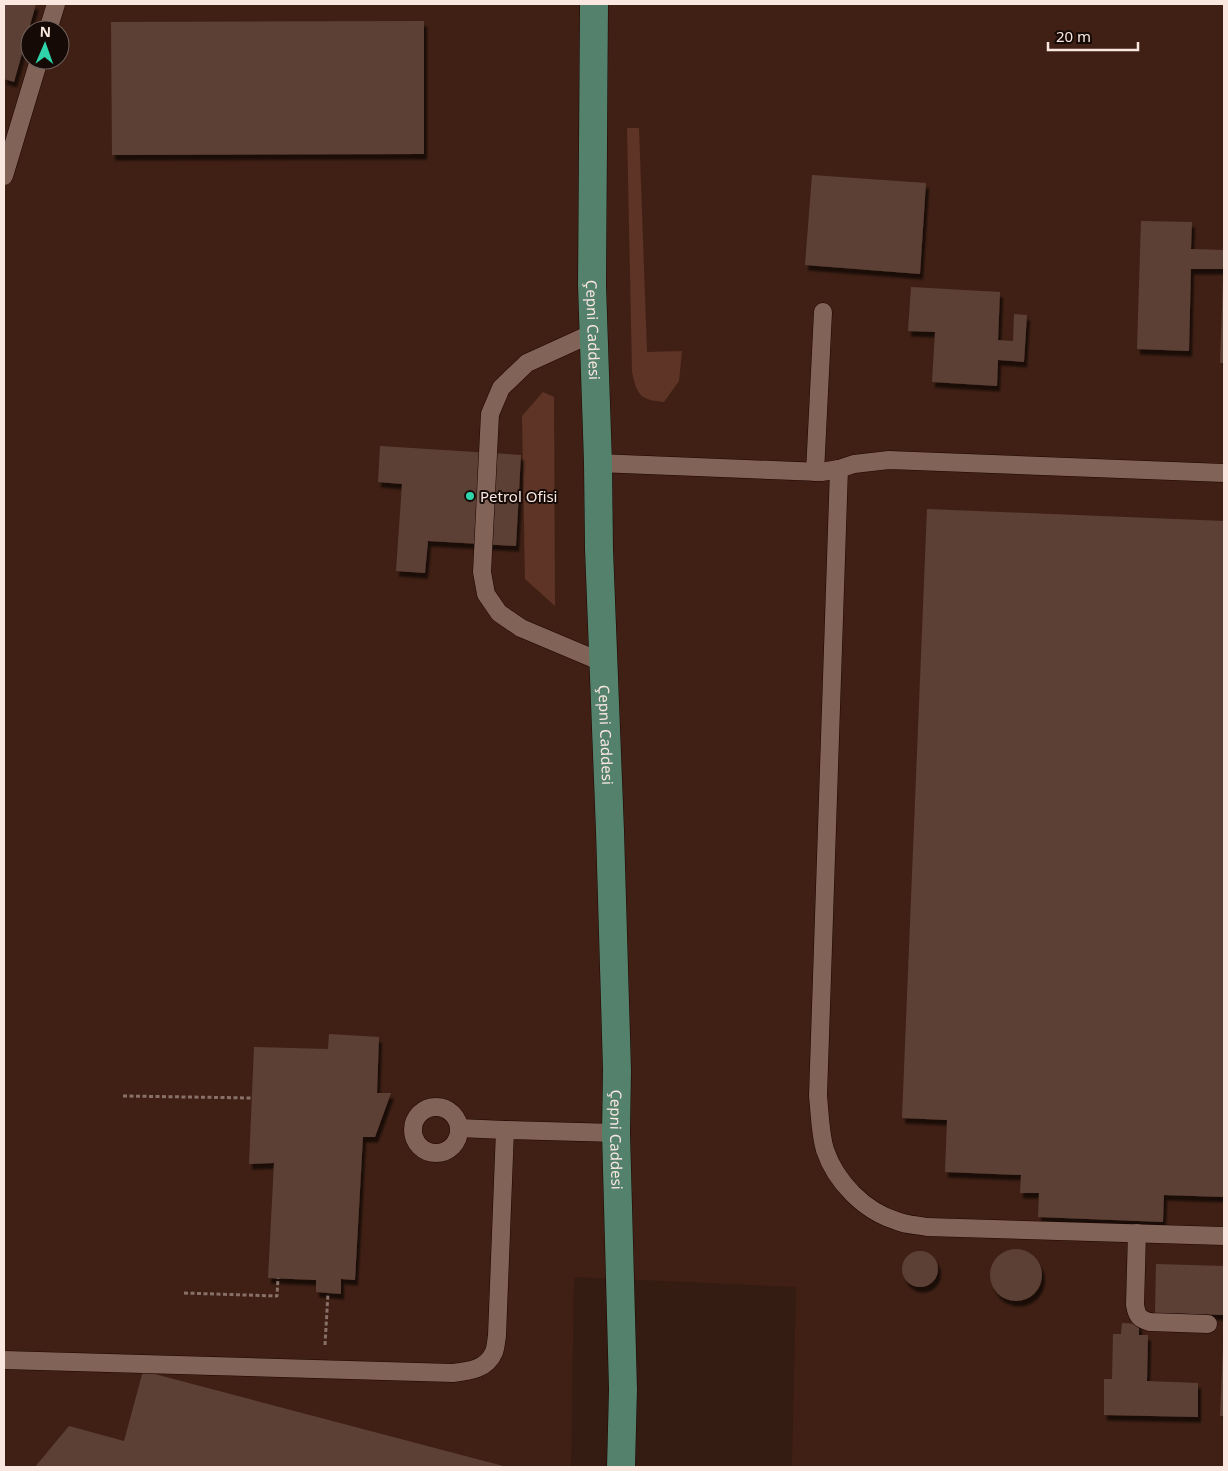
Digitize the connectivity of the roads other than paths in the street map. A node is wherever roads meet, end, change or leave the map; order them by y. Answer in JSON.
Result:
{"nodes":[{"id":1,"x":56,"y":4,"type":"edge"},
{"id":2,"x":594,"y":4,"type":"edge"},
{"id":3,"x":51,"y":20,"type":"edge"},
{"id":4,"x":36,"y":70,"type":"edge"},
{"id":5,"x":4,"y":176,"type":"edge"},
{"id":6,"x":824,"y":312,"type":"dead end"},
{"id":7,"x":593,"y":333,"type":"junction"},
{"id":8,"x":598,"y":463,"type":"junction"},
{"id":9,"x":839,"y":469,"type":"junction"},
{"id":10,"x":815,"y":472,"type":"junction"},
{"id":11,"x":1224,"y":473,"type":"edge"},
{"id":12,"x":604,"y":663,"type":"junction"},
{"id":13,"x":459,"y":1128,"type":"dead end"},
{"id":14,"x":505,"y":1130,"type":"junction"},
{"id":15,"x":616,"y":1133,"type":"junction"},
{"id":16,"x":1137,"y":1233,"type":"junction"},
{"id":17,"x":1224,"y":1236,"type":"edge"},
{"id":18,"x":1208,"y":1324,"type":"dead end"},
{"id":19,"x":4,"y":1360,"type":"edge"},
{"id":20,"x":621,"y":1467,"type":"edge"}],
"edges":[{"from":1,"to":3,"type":"lane"},
{"from":2,"to":7,"type":"main road","name":"Çepni Caddesi"},
{"from":4,"to":5,"type":"lane"},
{"from":6,"to":10,"type":"lane"},
{"from":7,"to":8,"type":"main road","name":"Çepni Caddesi"},
{"from":7,"to":12,"type":"lane"},
{"from":8,"to":10,"type":"lane"},
{"from":8,"to":12,"type":"main road","name":"Çepni Caddesi"},
{"from":9,"to":10,"type":"lane"},
{"from":9,"to":11,"type":"lane"},
{"from":9,"to":16,"type":"lane"},
{"from":12,"to":15,"type":"main road","name":"Çepni Caddesi"},
{"from":13,"to":14,"type":"lane"},
{"from":14,"to":15,"type":"lane"},
{"from":14,"to":19,"type":"lane"},
{"from":15,"to":20,"type":"main road","name":"Çepni Caddesi"},
{"from":16,"to":17,"type":"lane"},
{"from":16,"to":18,"type":"lane"}]}
